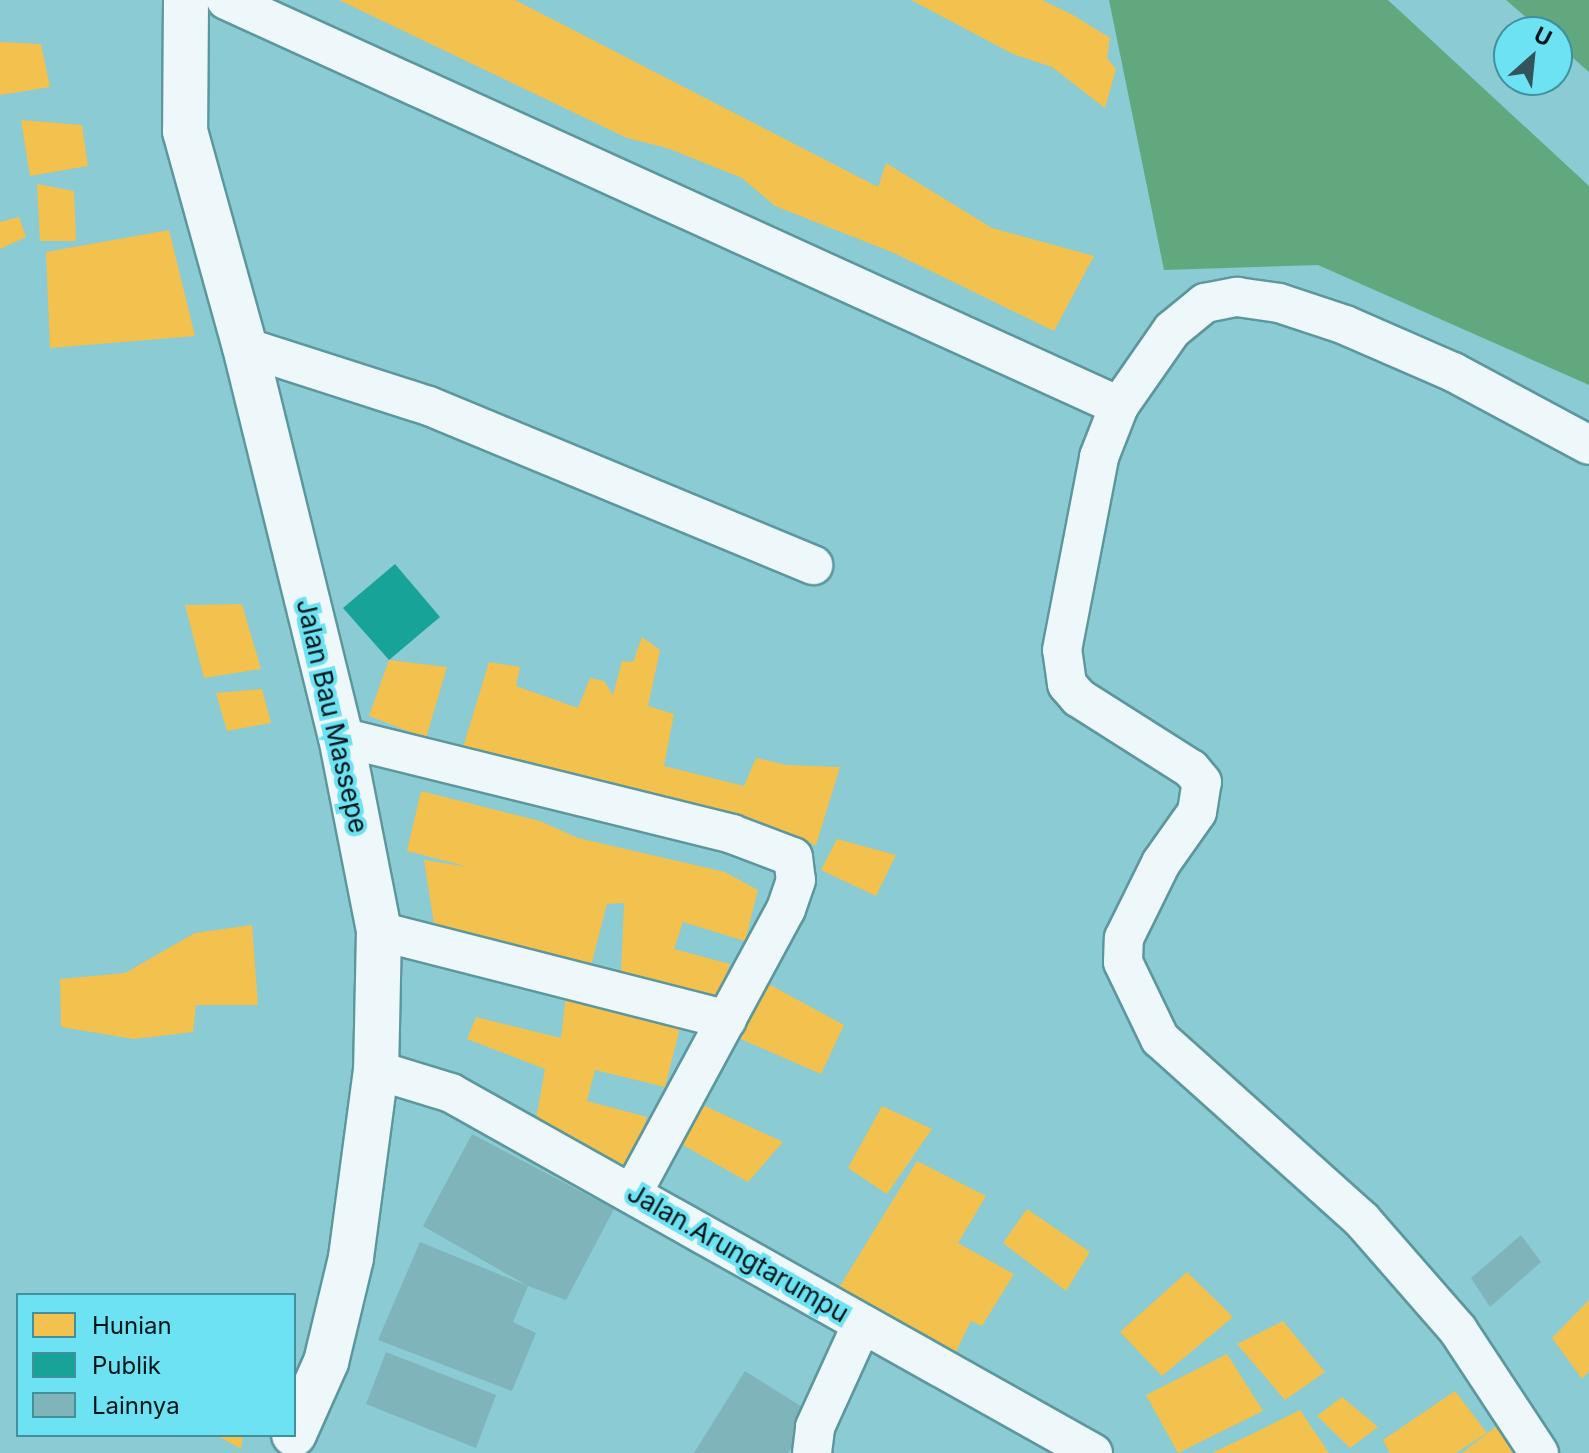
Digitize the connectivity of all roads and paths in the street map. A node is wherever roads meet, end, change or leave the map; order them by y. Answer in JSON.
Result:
{"nodes":[{"id":1,"x":226,"y":0,"type":"edge"},
{"id":2,"x":179,"y":11,"type":"edge"},
{"id":3,"x":245,"y":347,"type":"junction"},
{"id":4,"x":1119,"y":406,"type":"junction"},
{"id":5,"x":1589,"y":445,"type":"edge"},
{"id":6,"x":813,"y":565,"type":"dead end"},
{"id":7,"x":341,"y":737,"type":"junction"},
{"id":8,"x":379,"y":931,"type":"junction"},
{"id":9,"x":727,"y":1020,"type":"junction"},
{"id":10,"x":376,"y":1070,"type":"junction"},
{"id":11,"x":633,"y":1192,"type":"junction"},
{"id":12,"x":862,"y":1324,"type":"junction"},
{"id":13,"x":296,"y":1430,"type":"edge"},
{"id":14,"x":812,"y":1453,"type":"edge"},
{"id":15,"x":1093,"y":1453,"type":"edge"},
{"id":16,"x":1539,"y":1453,"type":"edge"}],
"edges":[{"from":1,"to":4,"type":"street"},
{"from":2,"to":3,"type":"highway","name":"Jalan Bau Massepe"},
{"from":3,"to":6,"type":"street"},
{"from":3,"to":7,"type":"highway","name":"Jalan Bau Massepe"},
{"from":4,"to":5,"type":"street"},
{"from":4,"to":16,"type":"street"},
{"from":7,"to":8,"type":"highway","name":"Jalan Bau Massepe"},
{"from":7,"to":9,"type":"street"},
{"from":8,"to":9,"type":"street"},
{"from":8,"to":10,"type":"highway","name":"Jalan Bau Massepe"},
{"from":9,"to":11,"type":"street"},
{"from":10,"to":11,"type":"street","name":"Jalan.Arungtarumpu"},
{"from":10,"to":13,"type":"highway","name":"Jalan Bau Massepe"},
{"from":11,"to":12,"type":"street","name":"Jalan.Arungtarumpu"},
{"from":12,"to":14,"type":"street"},
{"from":12,"to":15,"type":"street","name":"Jalan.Arungtarumpu"}]}
